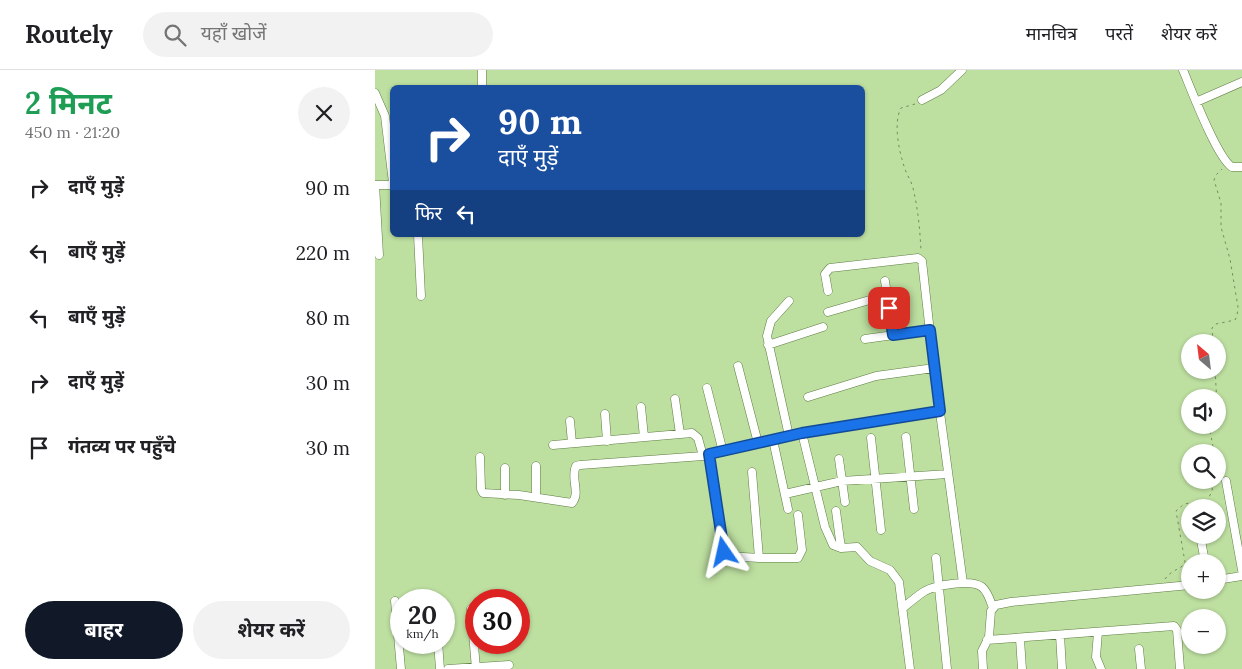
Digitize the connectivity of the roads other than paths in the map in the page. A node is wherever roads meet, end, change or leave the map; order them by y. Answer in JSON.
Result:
{"nodes":[{"id":1,"x":482,"y":70,"type":"edge"},
{"id":2,"x":963,"y":70,"type":"edge"},
{"id":3,"x":1183,"y":70,"type":"edge"},
{"id":4,"x":1242,"y":82,"type":"edge"},
{"id":5,"x":483,"y":85,"type":"edge"},
{"id":6,"x":375,"y":93,"type":"edge"},
{"id":7,"x":922,"y":100,"type":"dead end"},
{"id":8,"x":1196,"y":102,"type":"junction"},
{"id":9,"x":390,"y":158,"type":"edge"},
{"id":10,"x":1242,"y":167,"type":"edge"},
{"id":11,"x":390,"y":184,"type":"edge"},
{"id":12,"x":375,"y":185,"type":"edge"},
{"id":13,"x":375,"y":185,"type":"edge"},
{"id":14,"x":418,"y":237,"type":"edge"},
{"id":15,"x":379,"y":256,"type":"dead end"},
{"id":16,"x":885,"y":281,"type":"dead end"},
{"id":17,"x":828,"y":291,"type":"dead end"},
{"id":18,"x":887,"y":295,"type":"junction"},
{"id":19,"x":421,"y":296,"type":"dead end"},
{"id":20,"x":789,"y":301,"type":"dead end"},
{"id":21,"x":828,"y":312,"type":"dead end"},
{"id":22,"x":823,"y":327,"type":"dead end"},
{"id":23,"x":930,"y":330,"type":"junction"},
{"id":24,"x":893,"y":335,"type":"junction"},
{"id":25,"x":865,"y":339,"type":"dead end"},
{"id":26,"x":767,"y":345,"type":"junction"},
{"id":27,"x":738,"y":366,"type":"dead end"},
{"id":28,"x":934,"y":368,"type":"junction"},
{"id":29,"x":707,"y":388,"type":"dead end"},
{"id":30,"x":808,"y":397,"type":"dead end"},
{"id":31,"x":675,"y":399,"type":"dead end"},
{"id":32,"x":641,"y":407,"type":"dead end"},
{"id":33,"x":940,"y":411,"type":"junction"},
{"id":34,"x":605,"y":414,"type":"dead end"},
{"id":35,"x":570,"y":421,"type":"dead end"},
{"id":36,"x":802,"y":433,"type":"junction"},
{"id":37,"x":680,"y":434,"type":"junction"},
{"id":38,"x":789,"y":436,"type":"junction"},
{"id":39,"x":644,"y":437,"type":"junction"},
{"id":40,"x":906,"y":437,"type":"dead end"},
{"id":41,"x":871,"y":438,"type":"dead end"},
{"id":42,"x":773,"y":440,"type":"junction"},
{"id":43,"x":607,"y":441,"type":"junction"},
{"id":44,"x":572,"y":443,"type":"junction"},
{"id":45,"x":758,"y":443,"type":"junction"},
{"id":46,"x":553,"y":445,"type":"dead end"},
{"id":47,"x":723,"y":452,"type":"junction"},
{"id":48,"x":706,"y":455,"type":"junction"},
{"id":49,"x":480,"y":457,"type":"dead end"},
{"id":50,"x":839,"y":459,"type":"dead end"},
{"id":51,"x":536,"y":466,"type":"dead end"},
{"id":52,"x":505,"y":468,"type":"dead end"},
{"id":53,"x":752,"y":472,"type":"dead end"},
{"id":54,"x":948,"y":474,"type":"junction"},
{"id":55,"x":910,"y":475,"type":"junction"},
{"id":56,"x":876,"y":478,"type":"junction"},
{"id":57,"x":843,"y":481,"type":"junction"},
{"id":58,"x":1226,"y":481,"type":"dead end"},
{"id":59,"x":814,"y":488,"type":"junction"},
{"id":60,"x":785,"y":494,"type":"junction"},
{"id":61,"x":505,"y":495,"type":"junction"},
{"id":62,"x":536,"y":497,"type":"junction"},
{"id":63,"x":845,"y":502,"type":"dead end"},
{"id":64,"x":788,"y":509,"type":"dead end"},
{"id":65,"x":914,"y":509,"type":"dead end"},
{"id":66,"x":836,"y":512,"type":"dead end"},
{"id":67,"x":798,"y":515,"type":"dead end"},
{"id":68,"x":881,"y":530,"type":"dead end"},
{"id":69,"x":841,"y":548,"type":"junction"},
{"id":70,"x":759,"y":558,"type":"junction"},
{"id":71,"x":936,"y":558,"type":"dead end"},
{"id":72,"x":1242,"y":570,"type":"edge"},
{"id":73,"x":1242,"y":576,"type":"edge"},
{"id":74,"x":1226,"y":579,"type":"edge"},
{"id":75,"x":963,"y":583,"type":"junction"},
{"id":76,"x":939,"y":586,"type":"junction"},
{"id":77,"x":1181,"y":586,"type":"edge"},
{"id":78,"x":903,"y":608,"type":"junction"},
{"id":79,"x":993,"y":608,"type":"junction"},
{"id":80,"x":1098,"y":632,"type":"junction"},
{"id":81,"x":1060,"y":635,"type":"junction"},
{"id":82,"x":1020,"y":639,"type":"junction"},
{"id":83,"x":987,"y":640,"type":"junction"},
{"id":84,"x":1139,"y":649,"type":"dead end"},
{"id":85,"x":400,"y":654,"type":"edge"},
{"id":86,"x":439,"y":654,"type":"edge"},
{"id":87,"x":475,"y":654,"type":"edge"},
{"id":88,"x":509,"y":665,"type":"dead end"},
{"id":89,"x":476,"y":668,"type":"edge"},
{"id":90,"x":401,"y":669,"type":"edge"},
{"id":91,"x":440,"y":669,"type":"edge"},
{"id":92,"x":448,"y":669,"type":"edge"},
{"id":93,"x":910,"y":669,"type":"edge"},
{"id":94,"x":947,"y":669,"type":"edge"},
{"id":95,"x":983,"y":669,"type":"edge"},
{"id":96,"x":1022,"y":669,"type":"edge"},
{"id":97,"x":1062,"y":669,"type":"edge"},
{"id":98,"x":1101,"y":669,"type":"edge"},
{"id":99,"x":1141,"y":669,"type":"edge"},
{"id":100,"x":1180,"y":669,"type":"edge"}],
"edges":[{"from":1,"to":5,"type":"street"},
{"from":2,"to":7,"type":"street"},
{"from":3,"to":8,"type":"street"},
{"from":4,"to":8,"type":"street"},
{"from":6,"to":9,"type":"street"},
{"from":8,"to":10,"type":"street"},
{"from":11,"to":13,"type":"street"},
{"from":12,"to":15,"type":"street"},
{"from":14,"to":19,"type":"street"},
{"from":16,"to":18,"type":"street"},
{"from":17,"to":23,"type":"street"},
{"from":18,"to":21,"type":"street"},
{"from":18,"to":24,"type":"street"},
{"from":20,"to":26,"type":"street"},
{"from":22,"to":26,"type":"street"},
{"from":23,"to":24,"type":"street"},
{"from":23,"to":28,"type":"street"},
{"from":24,"to":25,"type":"street"},
{"from":26,"to":38,"type":"street"},
{"from":27,"to":45,"type":"street"},
{"from":28,"to":30,"type":"street"},
{"from":28,"to":33,"type":"street"},
{"from":29,"to":47,"type":"street"},
{"from":31,"to":37,"type":"street"},
{"from":32,"to":39,"type":"street"},
{"from":33,"to":36,"type":"street"},
{"from":33,"to":54,"type":"street"},
{"from":34,"to":43,"type":"street"},
{"from":35,"to":44,"type":"street"},
{"from":36,"to":38,"type":"street"},
{"from":36,"to":59,"type":"street"},
{"from":37,"to":39,"type":"street"},
{"from":37,"to":48,"type":"street"},
{"from":38,"to":42,"type":"street"},
{"from":39,"to":43,"type":"street"},
{"from":40,"to":55,"type":"street"},
{"from":41,"to":56,"type":"street"},
{"from":42,"to":45,"type":"street"},
{"from":42,"to":60,"type":"street"},
{"from":43,"to":44,"type":"street"},
{"from":44,"to":46,"type":"street"},
{"from":45,"to":47,"type":"street"},
{"from":47,"to":48,"type":"street"},
{"from":48,"to":62,"type":"street"},
{"from":48,"to":70,"type":"street"},
{"from":49,"to":61,"type":"street"},
{"from":50,"to":57,"type":"street"},
{"from":51,"to":62,"type":"street"},
{"from":52,"to":61,"type":"street"},
{"from":53,"to":70,"type":"street"},
{"from":54,"to":55,"type":"street"},
{"from":54,"to":75,"type":"street"},
{"from":55,"to":56,"type":"street"},
{"from":55,"to":65,"type":"street"},
{"from":56,"to":57,"type":"street"},
{"from":56,"to":68,"type":"street"},
{"from":57,"to":59,"type":"street"},
{"from":57,"to":63,"type":"street"},
{"from":58,"to":72,"type":"street"},
{"from":59,"to":60,"type":"street"},
{"from":59,"to":69,"type":"street"},
{"from":60,"to":64,"type":"street"},
{"from":61,"to":62,"type":"street"},
{"from":66,"to":69,"type":"street"},
{"from":67,"to":70,"type":"street"},
{"from":69,"to":78,"type":"street"},
{"from":71,"to":76,"type":"street"},
{"from":73,"to":74,"type":"street"},
{"from":75,"to":76,"type":"street"},
{"from":75,"to":79,"type":"street"},
{"from":76,"to":78,"type":"street"},
{"from":76,"to":94,"type":"street"},
{"from":77,"to":79,"type":"street"},
{"from":78,"to":93,"type":"street"},
{"from":79,"to":83,"type":"street"},
{"from":80,"to":81,"type":"street"},
{"from":80,"to":98,"type":"street"},
{"from":80,"to":100,"type":"street"},
{"from":81,"to":82,"type":"street"},
{"from":81,"to":97,"type":"street"},
{"from":82,"to":83,"type":"street"},
{"from":82,"to":96,"type":"street"},
{"from":83,"to":95,"type":"street"},
{"from":84,"to":99,"type":"street"},
{"from":85,"to":90,"type":"street"},
{"from":86,"to":91,"type":"street"},
{"from":87,"to":89,"type":"street"},
{"from":88,"to":89,"type":"street"},
{"from":89,"to":92,"type":"street"}]}
